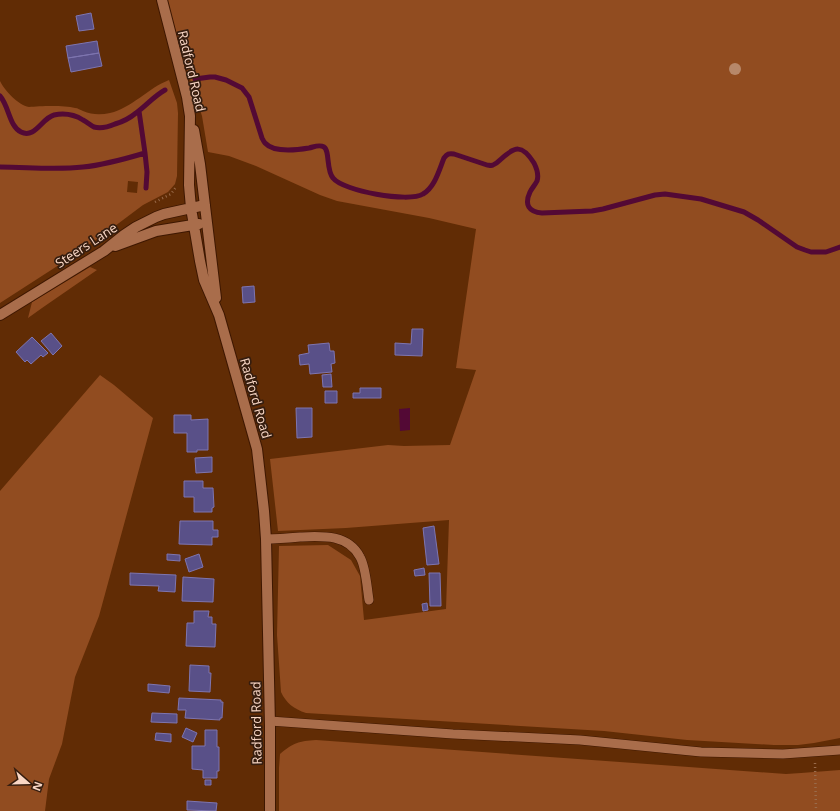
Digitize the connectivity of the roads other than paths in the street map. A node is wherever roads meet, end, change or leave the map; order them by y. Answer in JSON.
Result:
{"nodes":[{"id":1,"x":162,"y":0,"type":"edge"},
{"id":2,"x":190,"y":116,"type":"junction"},
{"id":3,"x":205,"y":205,"type":"junction"},
{"id":4,"x":191,"y":208,"type":"junction"},
{"id":5,"x":207,"y":222,"type":"junction"},
{"id":6,"x":194,"y":224,"type":"junction"},
{"id":7,"x":104,"y":251,"type":"junction"},
{"id":8,"x":0,"y":315,"type":"edge"},
{"id":9,"x":221,"y":323,"type":"junction"},
{"id":10,"x":266,"y":539,"type":"junction"},
{"id":11,"x":368,"y":600,"type":"dead end"},
{"id":12,"x":270,"y":721,"type":"junction"},
{"id":13,"x":840,"y":750,"type":"edge"},
{"id":14,"x":270,"y":811,"type":"edge"}],
"edges":[{"from":1,"to":2,"type":"street","name":"Radford Road"},
{"from":2,"to":3,"type":"street"},
{"from":2,"to":4,"type":"street","name":"Radford Road"},
{"from":3,"to":4,"type":"street","name":"Steers Lane"},
{"from":3,"to":5,"type":"street"},
{"from":4,"to":6,"type":"street","name":"Radford Road"},
{"from":4,"to":7,"type":"street","name":"Steers Lane"},
{"from":5,"to":6,"type":"street"},
{"from":5,"to":9,"type":"street"},
{"from":6,"to":7,"type":"street"},
{"from":6,"to":9,"type":"street","name":"Radford Road"},
{"from":7,"to":8,"type":"street","name":"Steers Lane"},
{"from":9,"to":10,"type":"street","name":"Radford Road"},
{"from":10,"to":11,"type":"lane"},
{"from":10,"to":12,"type":"street","name":"Radford Road"},
{"from":12,"to":13,"type":"lane"},
{"from":12,"to":14,"type":"street","name":"Radford Road"}]}
